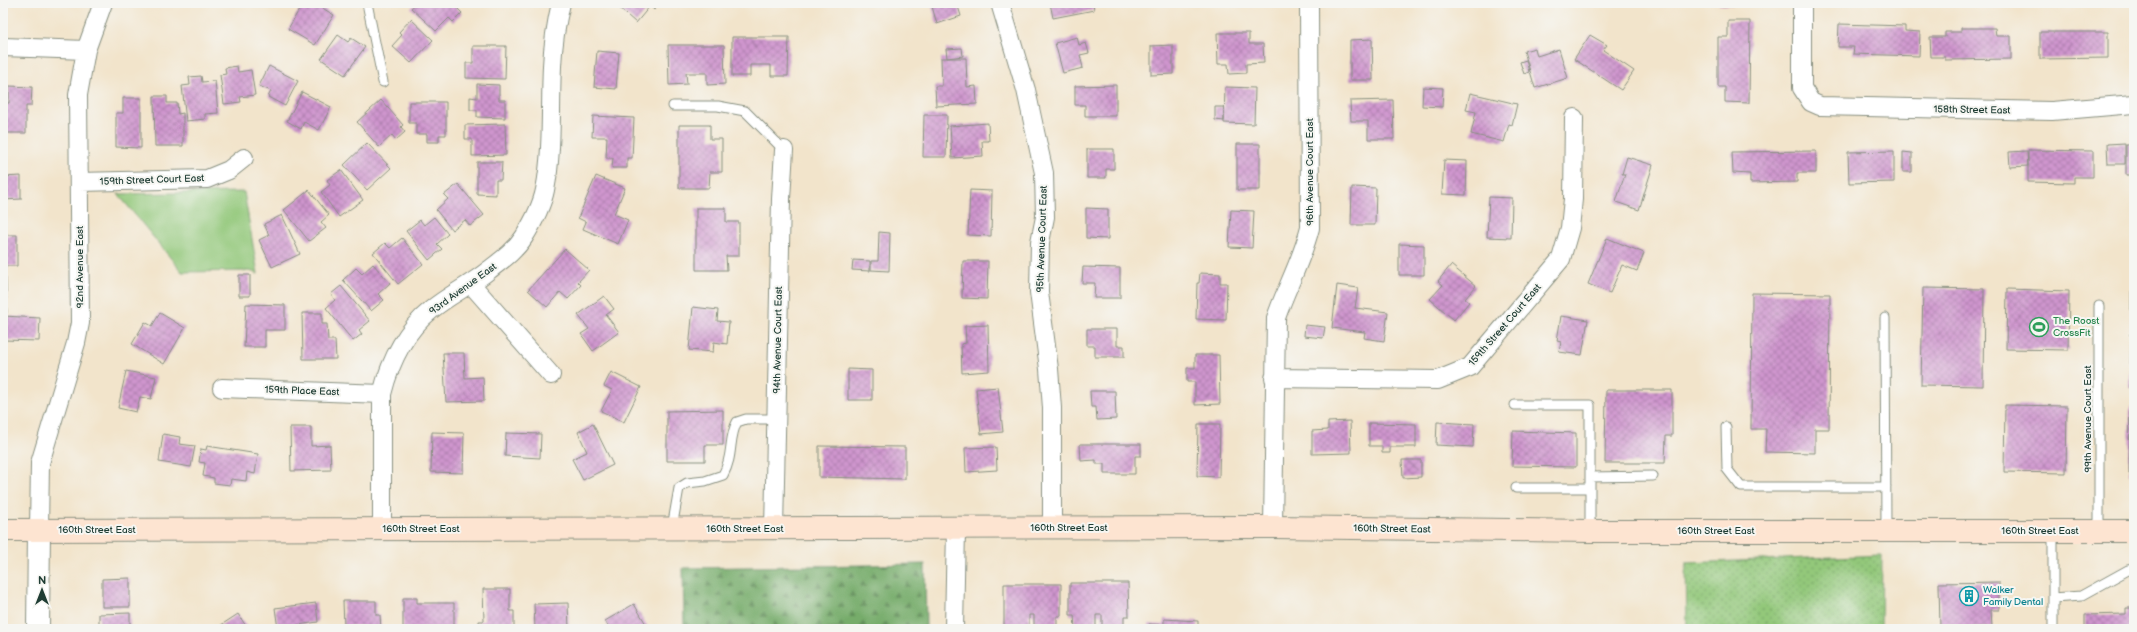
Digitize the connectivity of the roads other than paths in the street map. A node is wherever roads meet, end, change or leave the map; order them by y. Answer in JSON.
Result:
{"nodes":[{"id":1,"x":103,"y":3,"type":"edge"},
{"id":2,"x":367,"y":3,"type":"edge"},
{"id":3,"x":561,"y":3,"type":"edge"},
{"id":4,"x":1000,"y":3,"type":"edge"},
{"id":5,"x":1310,"y":3,"type":"edge"},
{"id":6,"x":1802,"y":3,"type":"edge"},
{"id":7,"x":3,"y":47,"type":"edge"},
{"id":8,"x":86,"y":50,"type":"junction"},
{"id":9,"x":383,"y":82,"type":"dead end"},
{"id":10,"x":2134,"y":104,"type":"edge"},
{"id":11,"x":673,"y":106,"type":"dead end"},
{"id":12,"x":1574,"y":118,"type":"dead end"},
{"id":13,"x":784,"y":150,"type":"joint"},
{"id":14,"x":244,"y":158,"type":"dead end"},
{"id":15,"x":79,"y":182,"type":"junction"},
{"id":16,"x":471,"y":284,"type":"junction"},
{"id":17,"x":2099,"y":306,"type":"dead end"},
{"id":18,"x":1885,"y":318,"type":"dead end"},
{"id":19,"x":552,"y":375,"type":"dead end"},
{"id":20,"x":1274,"y":378,"type":"junction"},
{"id":21,"x":222,"y":388,"type":"dead end"},
{"id":22,"x":382,"y":394,"type":"junction"},
{"id":23,"x":1515,"y":405,"type":"dead end"},
{"id":24,"x":776,"y":419,"type":"junction"},
{"id":25,"x":1726,"y":427,"type":"dead end"},
{"id":26,"x":1653,"y":476,"type":"dead end"},
{"id":27,"x":1590,"y":477,"type":"junction"},
{"id":28,"x":1886,"y":487,"type":"junction"},
{"id":29,"x":1516,"y":488,"type":"dead end"},
{"id":30,"x":1590,"y":488,"type":"junction"},
{"id":31,"x":1273,"y":527,"type":"junction"},
{"id":32,"x":956,"y":528,"type":"junction"},
{"id":33,"x":1052,"y":528,"type":"junction"},
{"id":34,"x":382,"y":529,"type":"junction"},
{"id":35,"x":672,"y":529,"type":"junction"},
{"id":36,"x":774,"y":529,"type":"junction"},
{"id":37,"x":3,"y":530,"type":"edge"},
{"id":38,"x":39,"y":530,"type":"junction"},
{"id":39,"x":1590,"y":531,"type":"junction"},
{"id":40,"x":1886,"y":531,"type":"junction"},
{"id":41,"x":2053,"y":531,"type":"junction"},
{"id":42,"x":2099,"y":531,"type":"junction"},
{"id":43,"x":2134,"y":531,"type":"edge"},
{"id":44,"x":2134,"y":569,"type":"edge"},
{"id":45,"x":2053,"y":598,"type":"junction"},
{"id":46,"x":38,"y":629,"type":"edge"},
{"id":47,"x":954,"y":629,"type":"edge"},
{"id":48,"x":2053,"y":629,"type":"edge"}],
"edges":[{"from":1,"to":8,"type":"street","name":"92nd Avenue East"},
{"from":2,"to":9,"type":"lane"},
{"from":3,"to":16,"type":"street","name":"93rd Avenue East"},
{"from":4,"to":33,"type":"street","name":"95th Avenue Court East"},
{"from":5,"to":20,"type":"street","name":"96th Avenue Court East"},
{"from":6,"to":10,"type":"street","name":"158th Street East"},
{"from":7,"to":8,"type":"street"},
{"from":8,"to":15,"type":"street","name":"92nd Avenue East"},
{"from":11,"to":13,"type":"lane"},
{"from":12,"to":20,"type":"street","name":"159th Street Court East"},
{"from":13,"to":24,"type":"street","name":"94th Avenue Court East"},
{"from":14,"to":15,"type":"street","name":"159th Street Court East"},
{"from":15,"to":38,"type":"street","name":"92nd Avenue East"},
{"from":16,"to":19,"type":"street"},
{"from":16,"to":22,"type":"street","name":"93rd Avenue East"},
{"from":17,"to":42,"type":"lane","name":"99th Avenue Court East"},
{"from":18,"to":28,"type":"lane"},
{"from":20,"to":31,"type":"street","name":"96th Avenue Court East"},
{"from":21,"to":22,"type":"street","name":"159th Place East"},
{"from":22,"to":34,"type":"street","name":"93rd Avenue East"},
{"from":23,"to":27,"type":"lane"},
{"from":24,"to":35,"type":"lane"},
{"from":24,"to":36,"type":"street","name":"94th Avenue Court East"},
{"from":25,"to":28,"type":"lane"},
{"from":26,"to":27,"type":"lane"},
{"from":27,"to":30,"type":"lane"},
{"from":28,"to":40,"type":"lane"},
{"from":29,"to":30,"type":"lane"},
{"from":30,"to":39,"type":"lane"},
{"from":31,"to":33,"type":"main road","name":"160th Street East"},
{"from":31,"to":39,"type":"main road","name":"160th Street East"},
{"from":32,"to":33,"type":"main road","name":"160th Street East"},
{"from":32,"to":36,"type":"main road","name":"160th Street East"},
{"from":32,"to":47,"type":"street"},
{"from":34,"to":35,"type":"main road","name":"160th Street East"},
{"from":34,"to":38,"type":"main road","name":"160th Street East"},
{"from":35,"to":36,"type":"main road","name":"160th Street East"},
{"from":37,"to":38,"type":"main road","name":"160th Street East"},
{"from":38,"to":46,"type":"street"},
{"from":39,"to":40,"type":"main road","name":"160th Street East"},
{"from":40,"to":41,"type":"main road","name":"160th Street East"},
{"from":41,"to":42,"type":"main road","name":"160th Street East"},
{"from":41,"to":45,"type":"lane"},
{"from":42,"to":43,"type":"main road","name":"160th Street East"},
{"from":44,"to":45,"type":"lane"},
{"from":45,"to":48,"type":"lane"}]}
